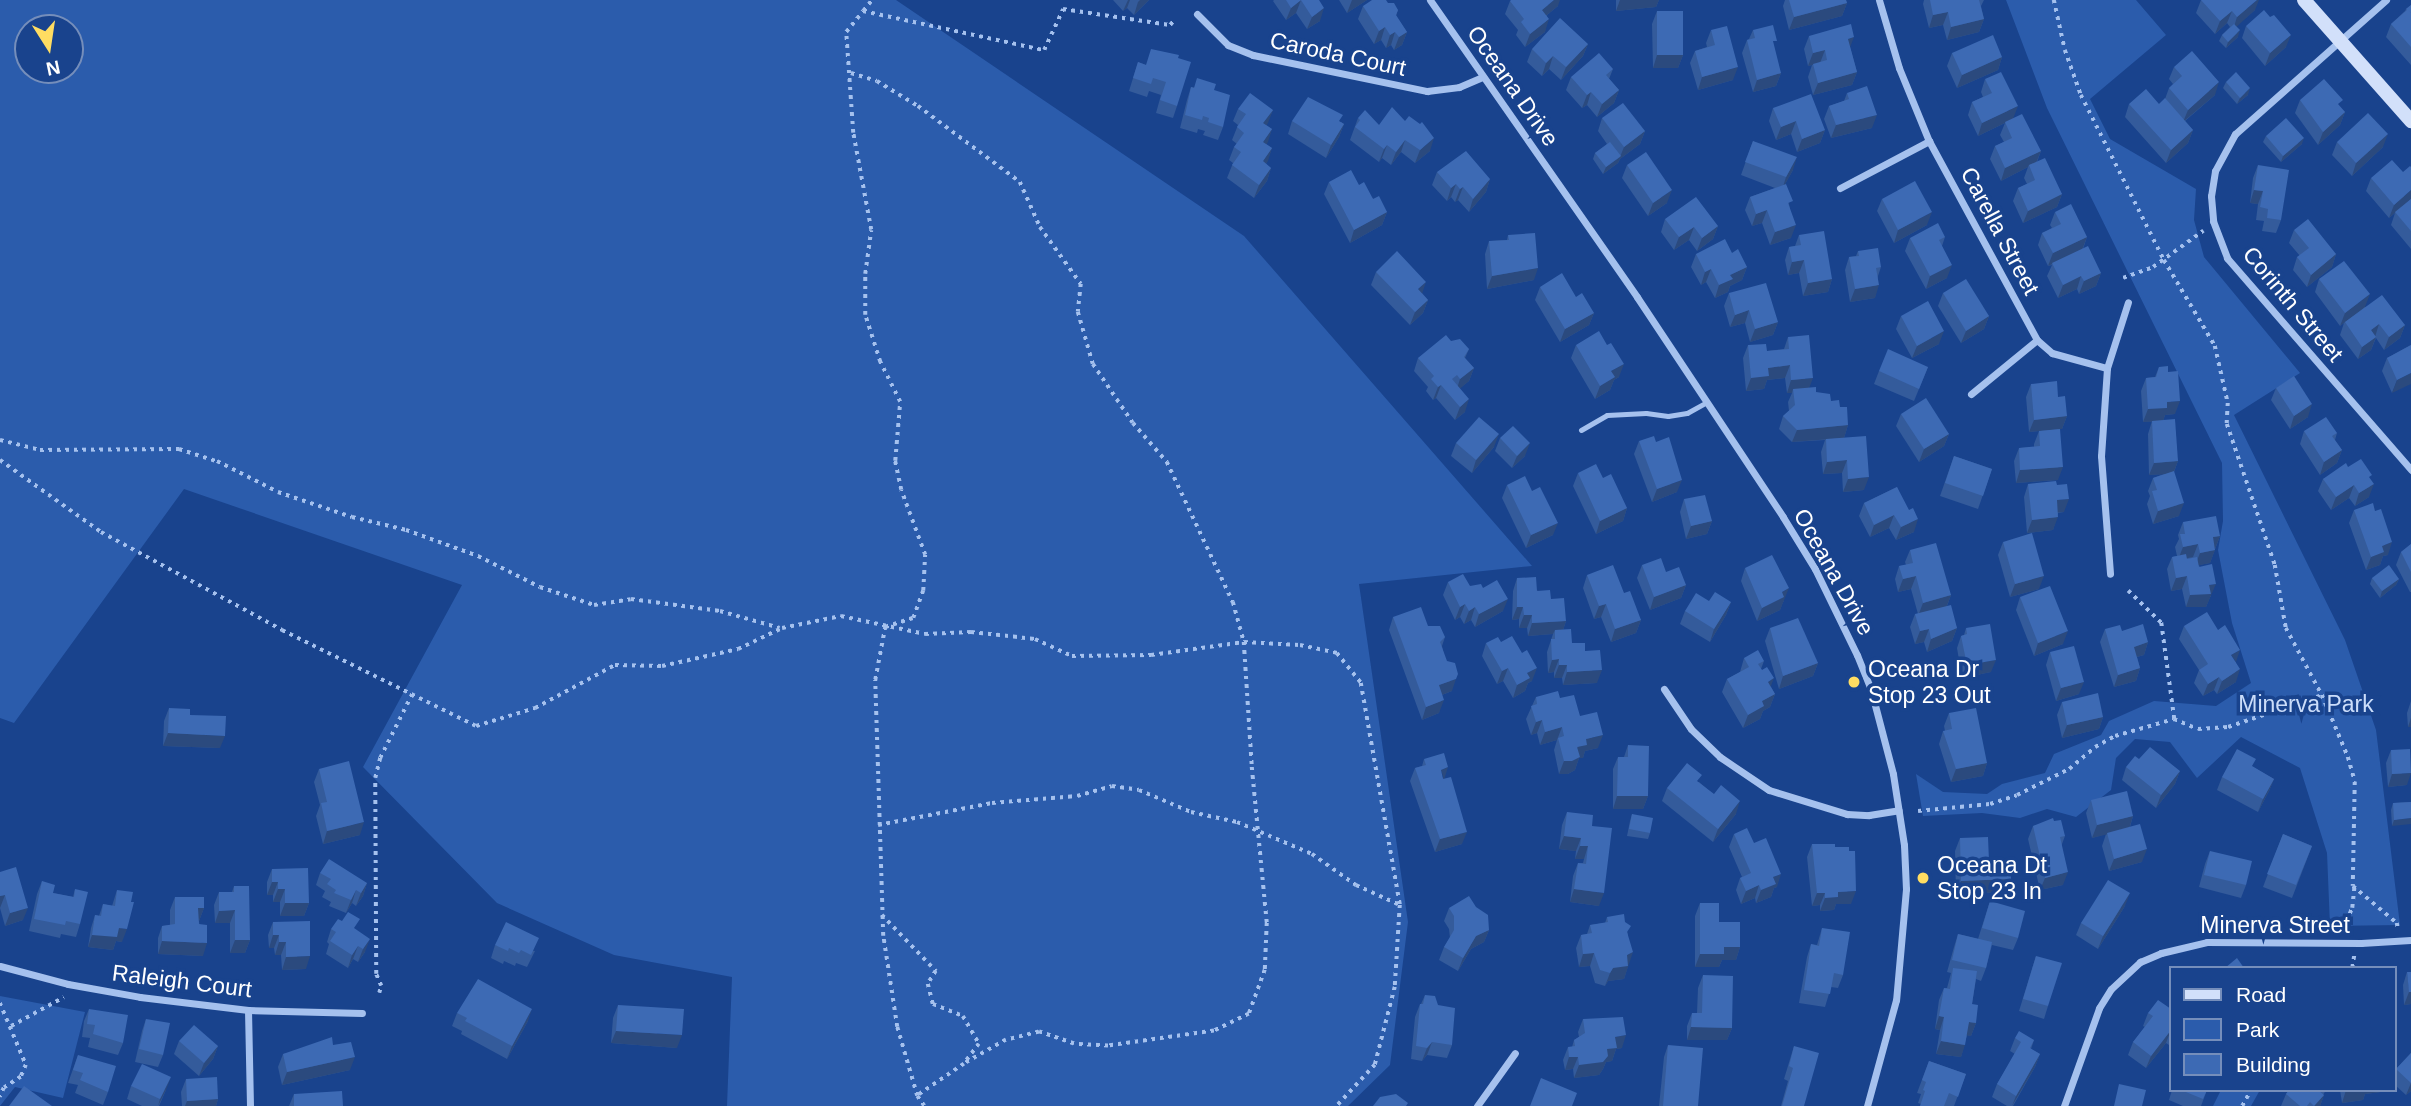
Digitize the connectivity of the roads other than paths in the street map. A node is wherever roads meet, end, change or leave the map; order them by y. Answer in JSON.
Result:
{"nodes":[{"id":1,"x":1430,"y":0,"type":"edge"},
{"id":2,"x":1879,"y":0,"type":"edge"},
{"id":3,"x":2304,"y":0,"type":"edge"},
{"id":4,"x":2386,"y":0,"type":"edge"},
{"id":5,"x":1198,"y":14,"type":"dead end"},
{"id":6,"x":2340,"y":41,"type":"junction"},
{"id":7,"x":1483,"y":77,"type":"junction"},
{"id":8,"x":2411,"y":121,"type":"edge"},
{"id":9,"x":1930,"y":141,"type":"junction"},
{"id":10,"x":1840,"y":188,"type":"dead end"},
{"id":11,"x":2128,"y":302,"type":"dead end"},
{"id":12,"x":2038,"y":340,"type":"junction"},
{"id":13,"x":2108,"y":368,"type":"junction"},
{"id":14,"x":1971,"y":394,"type":"dead end"},
{"id":15,"x":1707,"y":402,"type":"junction"},
{"id":16,"x":1581,"y":430,"type":"dead end"},
{"id":17,"x":2411,"y":470,"type":"edge"},
{"id":18,"x":2110,"y":574,"type":"dead end"},
{"id":19,"x":1664,"y":689,"type":"dead end"},
{"id":20,"x":1899,"y":810,"type":"junction"},
{"id":21,"x":2411,"y":940,"type":"edge"},
{"id":22,"x":0,"y":965,"type":"edge"},
{"id":23,"x":248,"y":1010,"type":"junction"},
{"id":24,"x":362,"y":1013,"type":"dead end"},
{"id":25,"x":1515,"y":1053,"type":"dead end"},
{"id":26,"x":250,"y":1106,"type":"edge"},
{"id":27,"x":1477,"y":1106,"type":"edge"},
{"id":28,"x":1867,"y":1106,"type":"edge"},
{"id":29,"x":2064,"y":1106,"type":"edge"}],
"edges":[{"from":1,"to":7,"type":"street","name":"Oceana Drive"},
{"from":2,"to":9,"type":"street","name":"Carella Street"},
{"from":3,"to":6,"type":"street"},
{"from":4,"to":6,"type":"street","name":"Corinth Street"},
{"from":5,"to":7,"type":"street","name":"Caroda Court"},
{"from":6,"to":8,"type":"street"},
{"from":6,"to":17,"type":"street","name":"Corinth Street"},
{"from":7,"to":15,"type":"street","name":"Oceana Drive"},
{"from":9,"to":10,"type":"street"},
{"from":9,"to":12,"type":"street","name":"Carella Street"},
{"from":11,"to":13,"type":"street"},
{"from":12,"to":13,"type":"street"},
{"from":12,"to":14,"type":"street"},
{"from":13,"to":18,"type":"street"},
{"from":15,"to":16,"type":"lane"},
{"from":15,"to":20,"type":"street","name":"Oceana Drive"},
{"from":19,"to":20,"type":"street"},
{"from":20,"to":28,"type":"street","name":"Oceana Drive"},
{"from":21,"to":29,"type":"street","name":"Minerva Street"},
{"from":22,"to":23,"type":"street","name":"Raleigh Court"},
{"from":23,"to":24,"type":"street","name":"Raleigh Court"},
{"from":23,"to":26,"type":"street"},
{"from":25,"to":27,"type":"street"}]}
